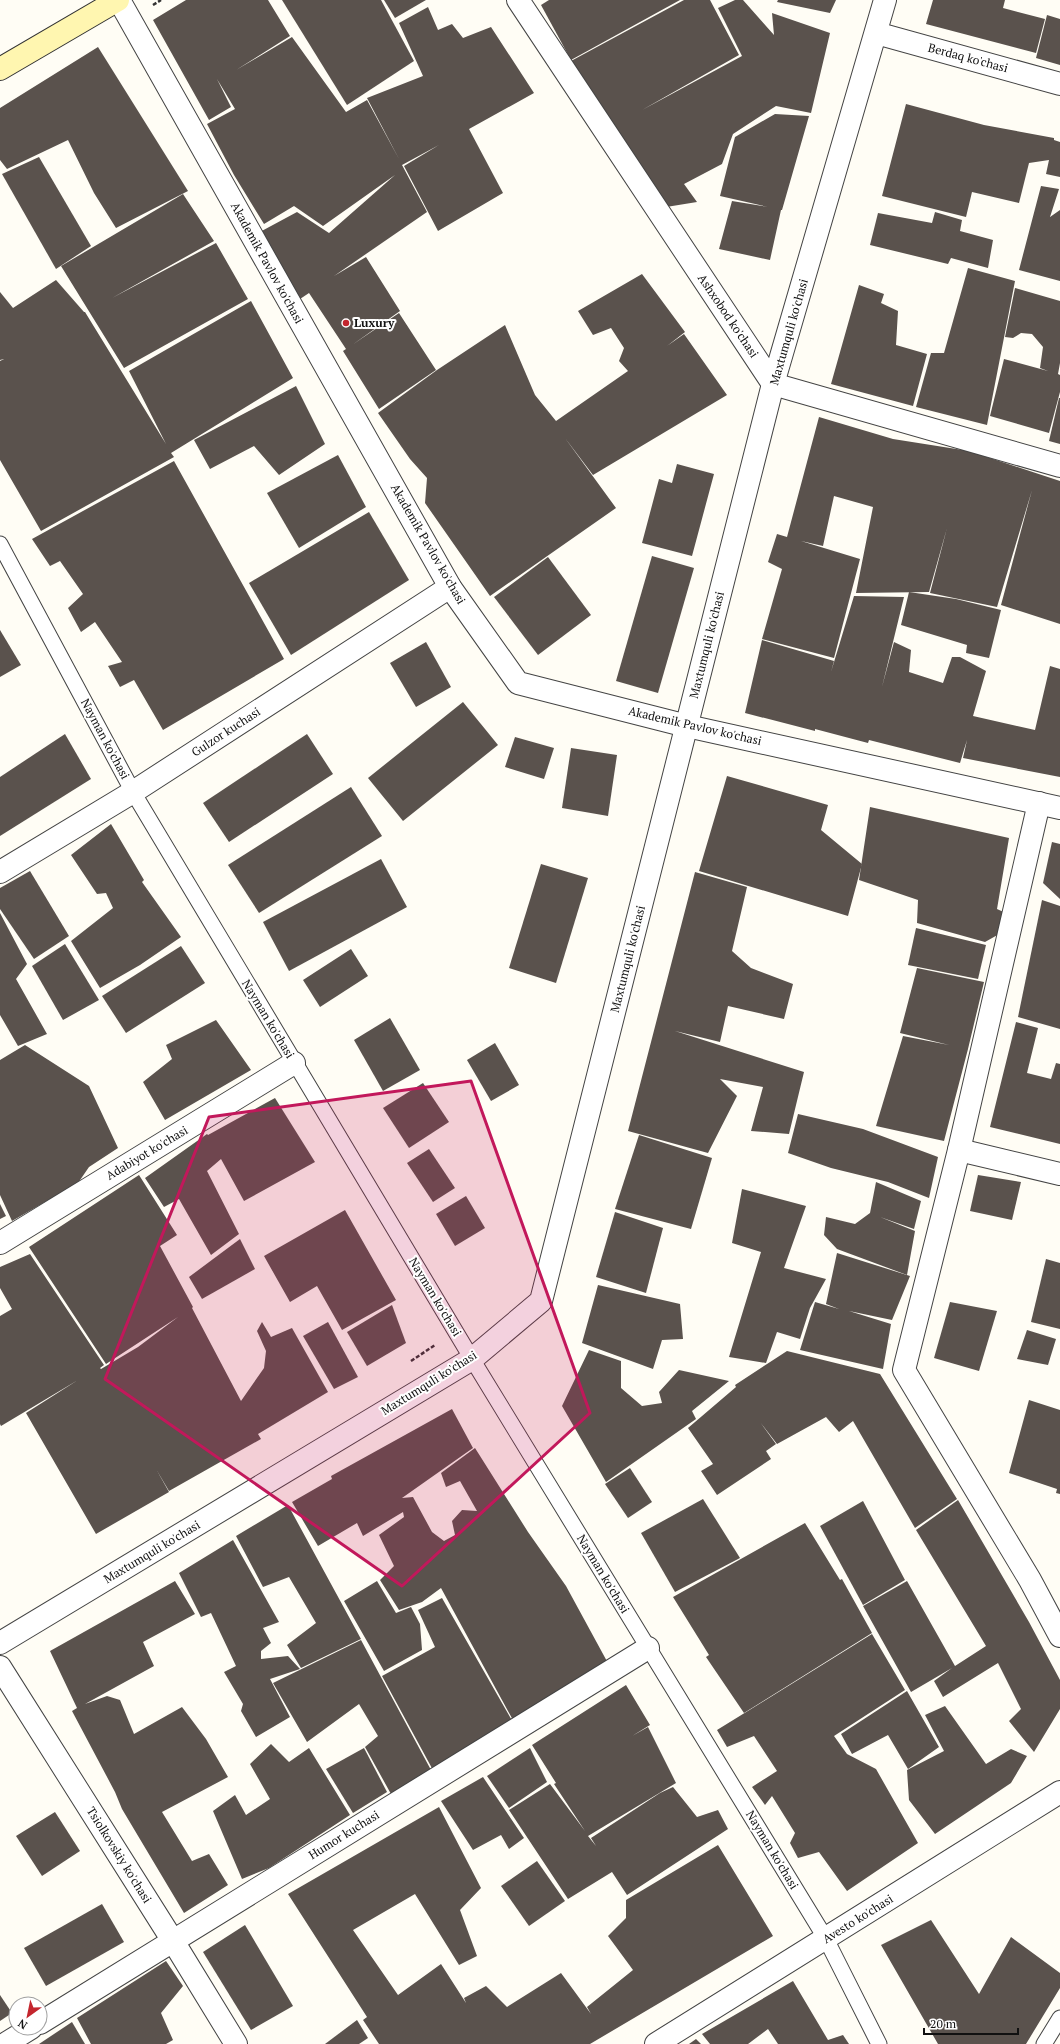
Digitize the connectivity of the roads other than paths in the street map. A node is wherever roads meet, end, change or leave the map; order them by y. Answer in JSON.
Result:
{"nodes":[{"id":1,"x":119,"y":0,"type":"edge"},
{"id":2,"x":518,"y":0,"type":"edge"},
{"id":3,"x":885,"y":0,"type":"edge"},
{"id":4,"x":876,"y":33,"type":"junction"},
{"id":5,"x":0,"y":68,"type":"edge"},
{"id":6,"x":1060,"y":84,"type":"edge"},
{"id":7,"x":773,"y":384,"type":"junction"},
{"id":8,"x":1060,"y":466,"type":"edge"},
{"id":9,"x":0,"y":544,"type":"edge"},
{"id":10,"x":450,"y":587,"type":"junction"},
{"id":11,"x":687,"y":726,"type":"junction"},
{"id":12,"x":134,"y":792,"type":"junction"},
{"id":13,"x":1039,"y":803,"type":"junction"},
{"id":14,"x":1060,"y":808,"type":"edge"},
{"id":15,"x":0,"y":872,"type":"edge"},
{"id":16,"x":294,"y":1063,"type":"junction"},
{"id":17,"x":959,"y":1150,"type":"junction"},
{"id":18,"x":1060,"y":1174,"type":"edge"},
{"id":19,"x":0,"y":1242,"type":"edge"},
{"id":20,"x":472,"y":1358,"type":"junction"},
{"id":21,"x":1060,"y":1636,"type":"edge"},
{"id":22,"x":0,"y":1643,"type":"edge"},
{"id":23,"x":648,"y":1648,"type":"junction"},
{"id":24,"x":0,"y":1668,"type":"edge"},
{"id":25,"x":1060,"y":1792,"type":"edge"},
{"id":26,"x":826,"y":1939,"type":"junction"},
{"id":27,"x":173,"y":1941,"type":"junction"},
{"id":28,"x":48,"y":2018,"type":"edge"},
{"id":29,"x":1060,"y":2018,"type":"edge"},
{"id":30,"x":18,"y":2036,"type":"edge"},
{"id":31,"x":5,"y":2044,"type":"edge"},
{"id":32,"x":236,"y":2044,"type":"edge"},
{"id":33,"x":656,"y":2044,"type":"edge"},
{"id":34,"x":879,"y":2044,"type":"edge"},
{"id":35,"x":1044,"y":2044,"type":"edge"}],
"edges":[{"from":1,"to":5,"type":"street"},
{"from":1,"to":10,"type":"street","name":"Akademik Pavlov ko'chasi"},
{"from":2,"to":7,"type":"street","name":"Ashxobod ko'chasi"},
{"from":3,"to":4,"type":"street","name":"Maxtumquli ko'chasi"},
{"from":4,"to":6,"type":"street","name":"Berdaq ko'chasi"},
{"from":4,"to":7,"type":"street","name":"Maxtumquli ko'chasi"},
{"from":7,"to":8,"type":"street"},
{"from":7,"to":11,"type":"street","name":"Maxtumquli ko'chasi"},
{"from":9,"to":12,"type":"lane","name":"Nayman ko'chasi"},
{"from":10,"to":11,"type":"street","name":"Akademik Pavlov ko'chasi"},
{"from":10,"to":12,"type":"street","name":"Gulzor kuchasi"},
{"from":11,"to":13,"type":"street","name":"Akademik Pavlov ko'chasi"},
{"from":11,"to":20,"type":"street","name":"Maxtumquli ko'chasi"},
{"from":12,"to":15,"type":"street","name":"Gulzor kuchasi"},
{"from":12,"to":16,"type":"lane","name":"Nayman ko'chasi"},
{"from":13,"to":14,"type":"street","name":"Akademik Pavlov ko'chasi"},
{"from":13,"to":17,"type":"street"},
{"from":16,"to":19,"type":"street","name":"Adabiyot ko'chasi"},
{"from":16,"to":20,"type":"lane","name":"Nayman ko'chasi"},
{"from":17,"to":18,"type":"street"},
{"from":17,"to":21,"type":"street"},
{"from":20,"to":22,"type":"street","name":"Maxtumquli ko'chasi"},
{"from":20,"to":23,"type":"lane","name":"Nayman ko'chasi"},
{"from":23,"to":26,"type":"lane","name":"Nayman ko'chasi"},
{"from":23,"to":27,"type":"street","name":"Humor kuchasi"},
{"from":24,"to":27,"type":"street","name":"Tsiolkovskiy ko'chasi"},
{"from":25,"to":26,"type":"street","name":"Avesto ko'chasi"},
{"from":26,"to":33,"type":"street","name":"Avesto ko'chasi"},
{"from":26,"to":34,"type":"lane","name":"Nayman ko'chasi"},
{"from":27,"to":28,"type":"street","name":"Humor kuchasi"},
{"from":27,"to":32,"type":"street","name":"Tsiolkovskiy ko'chasi"},
{"from":29,"to":35,"type":"lane"},
{"from":30,"to":31,"type":"street"}]}
